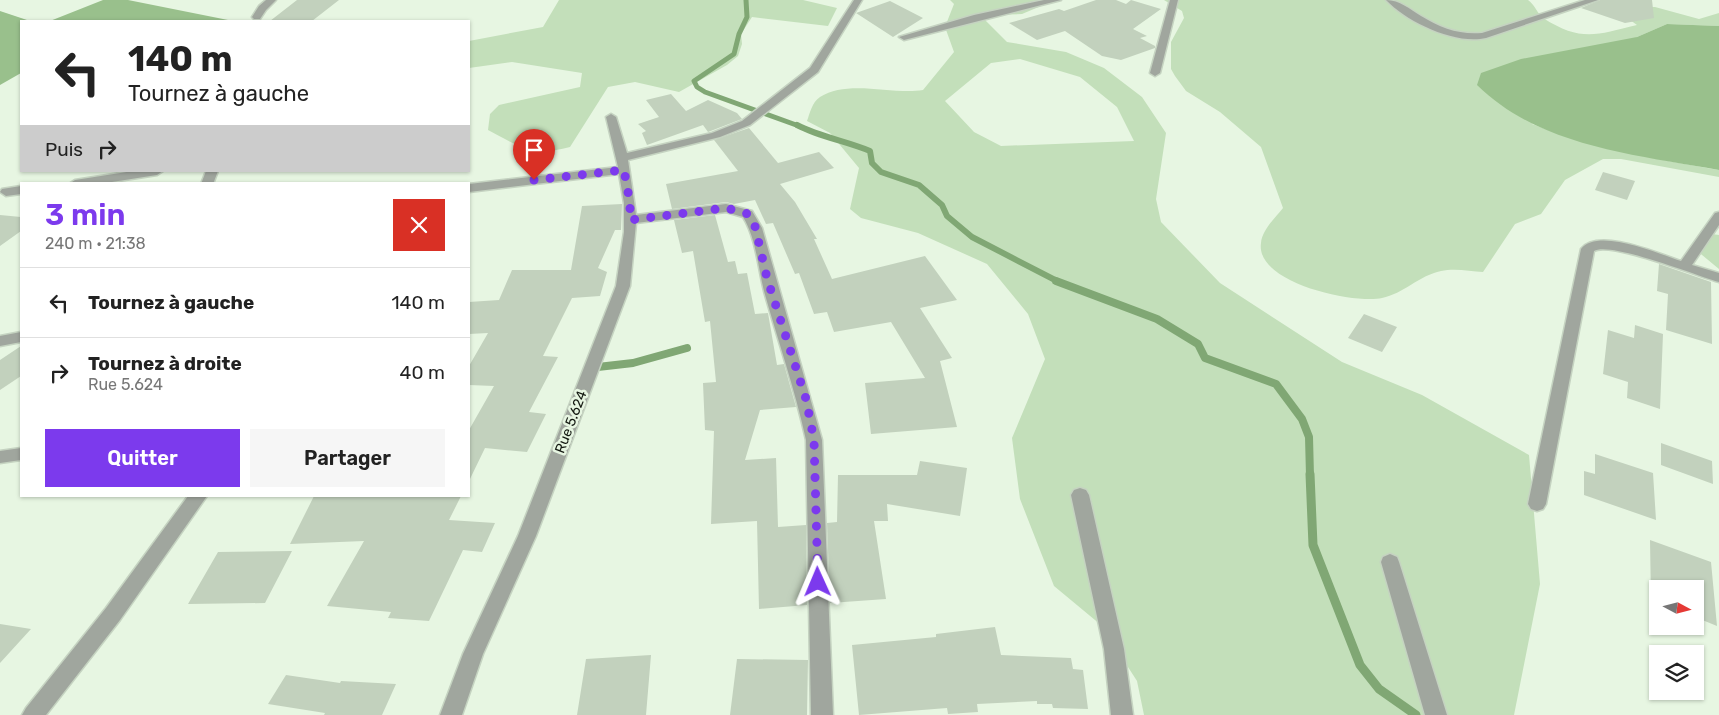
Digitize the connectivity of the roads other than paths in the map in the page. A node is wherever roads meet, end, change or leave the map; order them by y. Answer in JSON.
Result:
{"nodes":[{"id":1,"x":272,"y":0,"type":"edge"},
{"id":2,"x":858,"y":0,"type":"edge"},
{"id":3,"x":1057,"y":0,"type":"edge"},
{"id":4,"x":1174,"y":0,"type":"edge"},
{"id":5,"x":1390,"y":0,"type":"edge"},
{"id":6,"x":1594,"y":0,"type":"edge"},
{"id":7,"x":257,"y":17,"type":"dead end"},
{"id":8,"x":904,"y":37,"type":"dead end"},
{"id":9,"x":1155,"y":73,"type":"dead end"},
{"id":10,"x":611,"y":117,"type":"dead end"},
{"id":11,"x":623,"y":164,"type":"junction"},
{"id":12,"x":152,"y":172,"type":"edge"},
{"id":13,"x":88,"y":182,"type":"edge"},
{"id":14,"x":470,"y":188,"type":"edge"},
{"id":15,"x":20,"y":190,"type":"edge"},
{"id":16,"x":2,"y":194,"type":"edge"},
{"id":17,"x":1719,"y":216,"type":"edge"},
{"id":18,"x":630,"y":220,"type":"junction"},
{"id":19,"x":1684,"y":267,"type":"junction"},
{"id":20,"x":1719,"y":278,"type":"edge"},
{"id":21,"x":20,"y":337,"type":"edge"},
{"id":22,"x":0,"y":341,"type":"edge"},
{"id":23,"x":20,"y":454,"type":"edge"},
{"id":24,"x":0,"y":457,"type":"edge"},
{"id":25,"x":1080,"y":495,"type":"dead end"},
{"id":26,"x":197,"y":497,"type":"edge"},
{"id":27,"x":1537,"y":504,"type":"dead end"},
{"id":28,"x":1390,"y":562,"type":"dead end"},
{"id":29,"x":33,"y":715,"type":"edge"},
{"id":30,"x":451,"y":715,"type":"edge"},
{"id":31,"x":822,"y":715,"type":"edge"},
{"id":32,"x":1122,"y":715,"type":"edge"},
{"id":33,"x":1436,"y":715,"type":"edge"}],
"edges":[{"from":1,"to":7,"type":"street"},
{"from":2,"to":11,"type":"street"},
{"from":3,"to":8,"type":"street"},
{"from":4,"to":9,"type":"street"},
{"from":5,"to":6,"type":"street"},
{"from":10,"to":11,"type":"street","name":"Rue 5.624"},
{"from":11,"to":14,"type":"street"},
{"from":11,"to":18,"type":"street","name":"Rue 5.624"},
{"from":12,"to":13,"type":"street"},
{"from":15,"to":16,"type":"street"},
{"from":17,"to":19,"type":"street"},
{"from":18,"to":30,"type":"street","name":"Rue 5.624"},
{"from":18,"to":31,"type":"street"},
{"from":19,"to":20,"type":"street"},
{"from":19,"to":27,"type":"street"},
{"from":21,"to":22,"type":"street"},
{"from":23,"to":24,"type":"street"},
{"from":25,"to":32,"type":"street"},
{"from":26,"to":29,"type":"street"},
{"from":28,"to":33,"type":"street"}]}
